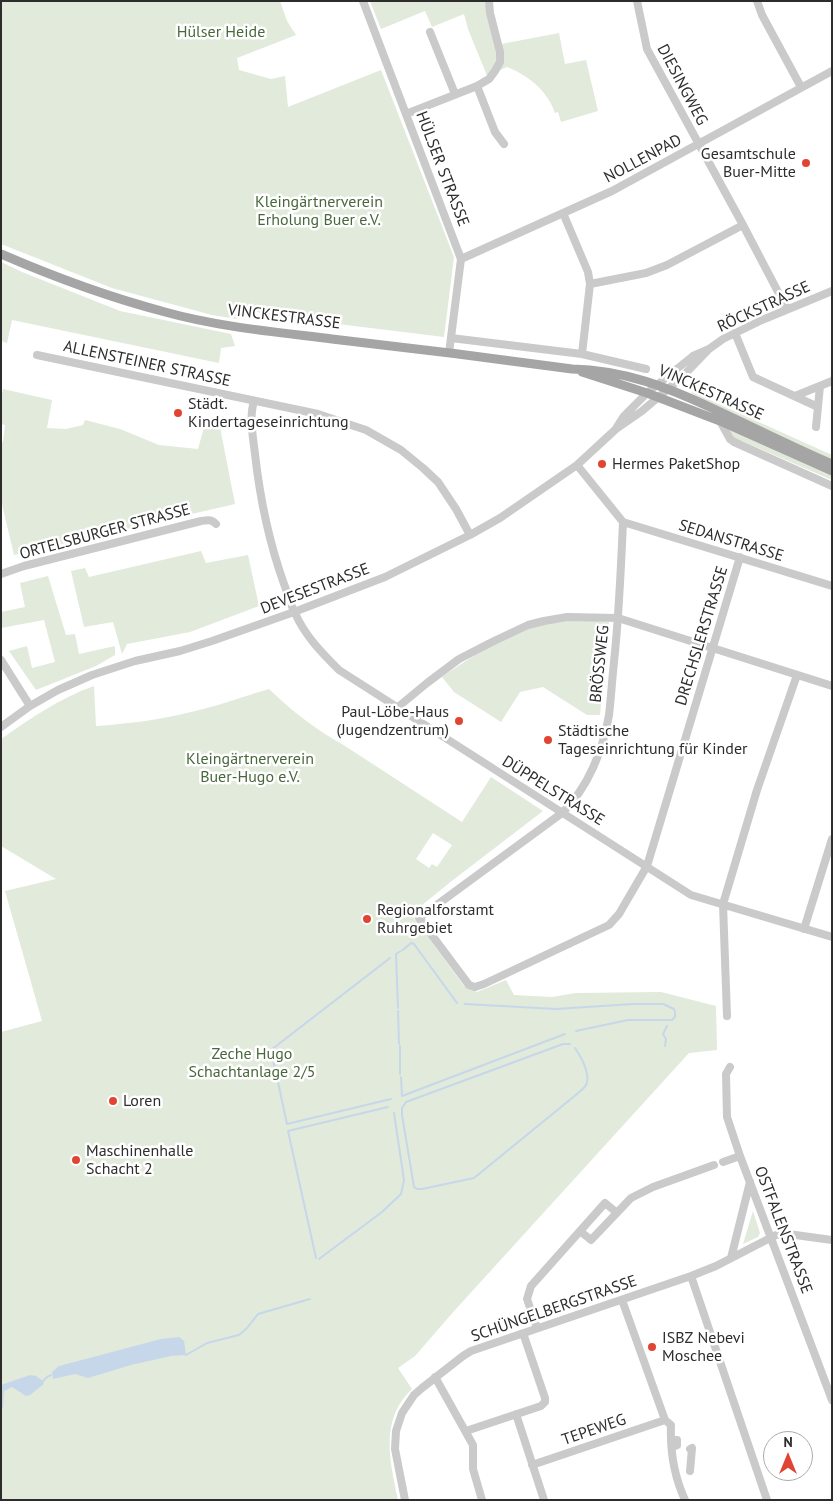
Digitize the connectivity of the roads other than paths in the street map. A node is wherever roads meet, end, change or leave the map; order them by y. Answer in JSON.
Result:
{"nodes":[{"id":1,"x":363,"y":1,"type":"edge"},
{"id":2,"x":489,"y":1,"type":"edge"},
{"id":3,"x":637,"y":1,"type":"edge"},
{"id":4,"x":757,"y":1,"type":"edge"},
{"id":5,"x":430,"y":32,"type":"dead end"},
{"id":6,"x":832,"y":71,"type":"edge"},
{"id":7,"x":477,"y":86,"type":"junction"},
{"id":8,"x":801,"y":87,"type":"junction"},
{"id":9,"x":455,"y":94,"type":"junction"},
{"id":10,"x":406,"y":114,"type":"junction"},
{"id":11,"x":504,"y":144,"type":"dead end"},
{"id":12,"x":698,"y":144,"type":"junction"},
{"id":13,"x":563,"y":213,"type":"junction"},
{"id":14,"x":743,"y":224,"type":"junction"},
{"id":15,"x":1,"y":254,"type":"edge"},
{"id":16,"x":461,"y":259,"type":"junction"},
{"id":17,"x":590,"y":284,"type":"junction"},
{"id":18,"x":832,"y":292,"type":"edge"},
{"id":19,"x":787,"y":309,"type":"junction"},
{"id":20,"x":734,"y":334,"type":"junction"},
{"id":21,"x":451,"y":338,"type":"junction"},
{"id":22,"x":709,"y":349,"type":"junction"},
{"id":23,"x":449,"y":353,"type":"junction"},
{"id":24,"x":582,"y":354,"type":"junction"},
{"id":25,"x":37,"y":355,"type":"dead end"},
{"id":26,"x":572,"y":369,"type":"junction"},
{"id":27,"x":646,"y":369,"type":"dead end"},
{"id":28,"x":832,"y":381,"type":"edge"},
{"id":29,"x":657,"y":384,"type":"junction"},
{"id":30,"x":820,"y":386,"type":"junction"},
{"id":31,"x":667,"y":389,"type":"junction"},
{"id":32,"x":647,"y":393,"type":"junction"},
{"id":33,"x":796,"y":396,"type":"junction"},
{"id":34,"x":658,"y":397,"type":"junction"},
{"id":35,"x":254,"y":401,"type":"junction"},
{"id":36,"x":818,"y":407,"type":"junction"},
{"id":37,"x":720,"y":421,"type":"junction"},
{"id":38,"x":816,"y":427,"type":"dead end"},
{"id":39,"x":616,"y":430,"type":"junction"},
{"id":40,"x":832,"y":464,"type":"edge"},
{"id":41,"x":577,"y":465,"type":"junction"},
{"id":42,"x":832,"y":471,"type":"edge"},
{"id":43,"x":832,"y":486,"type":"edge"},
{"id":44,"x":623,"y":522,"type":"junction"},
{"id":45,"x":216,"y":524,"type":"dead end"},
{"id":46,"x":470,"y":535,"type":"junction"},
{"id":47,"x":740,"y":557,"type":"junction"},
{"id":48,"x":1,"y":574,"type":"edge"},
{"id":49,"x":832,"y":586,"type":"edge"},
{"id":50,"x":294,"y":612,"type":"junction"},
{"id":51,"x":618,"y":618,"type":"junction"},
{"id":52,"x":712,"y":649,"type":"junction"},
{"id":53,"x":1,"y":660,"type":"edge"},
{"id":54,"x":797,"y":676,"type":"junction"},
{"id":55,"x":832,"y":686,"type":"edge"},
{"id":56,"x":30,"y":706,"type":"junction"},
{"id":57,"x":398,"y":707,"type":"junction"},
{"id":58,"x":1,"y":727,"type":"edge"},
{"id":59,"x":562,"y":813,"type":"junction"},
{"id":60,"x":832,"y":839,"type":"edge"},
{"id":61,"x":647,"y":866,"type":"junction"},
{"id":62,"x":723,"y":904,"type":"junction"},
{"id":63,"x":420,"y":918,"type":"joint"},
{"id":64,"x":804,"y":929,"type":"junction"},
{"id":65,"x":832,"y":937,"type":"edge"},
{"id":66,"x":727,"y":1016,"type":"dead end"},
{"id":67,"x":730,"y":1067,"type":"dead end"},
{"id":68,"x":740,"y":1156,"type":"junction"},
{"id":69,"x":722,"y":1162,"type":"dead end"},
{"id":70,"x":714,"y":1165,"type":"dead end"},
{"id":71,"x":750,"y":1182,"type":"junction"},
{"id":72,"x":616,"y":1212,"type":"junction"},
{"id":73,"x":580,"y":1231,"type":"junction"},
{"id":74,"x":771,"y":1238,"type":"junction"},
{"id":75,"x":832,"y":1240,"type":"edge"},
{"id":76,"x":731,"y":1258,"type":"junction"},
{"id":77,"x":691,"y":1276,"type":"junction"},
{"id":78,"x":622,"y":1300,"type":"junction"},
{"id":79,"x":538,"y":1328,"type":"junction"},
{"id":80,"x":523,"y":1334,"type":"junction"},
{"id":81,"x":435,"y":1377,"type":"junction"},
{"id":82,"x":832,"y":1400,"type":"edge"},
{"id":83,"x":516,"y":1414,"type":"junction"},
{"id":84,"x":664,"y":1420,"type":"junction"},
{"id":85,"x":466,"y":1431,"type":"junction"},
{"id":86,"x":690,"y":1448,"type":"dead end"},
{"id":87,"x":532,"y":1465,"type":"junction"},
{"id":88,"x":690,"y":1471,"type":"dead end"},
{"id":89,"x":683,"y":1498,"type":"edge"},
{"id":90,"x":405,"y":1500,"type":"edge"},
{"id":91,"x":482,"y":1500,"type":"edge"},
{"id":92,"x":544,"y":1500,"type":"edge"},
{"id":93,"x":767,"y":1500,"type":"edge"}],
"edges":[{"from":1,"to":10,"type":"street","name":"HÜLSER STRASSE"},
{"from":2,"to":7,"type":"street"},
{"from":3,"to":12,"type":"street","name":"DIESINGWEG"},
{"from":4,"to":8,"type":"street"},
{"from":5,"to":9,"type":"street"},
{"from":6,"to":8,"type":"street","name":"NOLLENPAD"},
{"from":7,"to":9,"type":"street"},
{"from":7,"to":11,"type":"street"},
{"from":8,"to":12,"type":"street","name":"NOLLENPAD"},
{"from":9,"to":10,"type":"street"},
{"from":10,"to":16,"type":"street","name":"HÜLSER STRASSE"},
{"from":12,"to":13,"type":"street","name":"NOLLENPAD"},
{"from":12,"to":14,"type":"street","name":"DIESINGWEG"},
{"from":13,"to":16,"type":"street","name":"NOLLENPAD"},
{"from":13,"to":17,"type":"street"},
{"from":14,"to":17,"type":"street"},
{"from":14,"to":19,"type":"street","name":"DIESINGWEG"},
{"from":15,"to":23,"type":"main road","name":"VINCKESTRASSE"},
{"from":16,"to":21,"type":"street","name":"HÜLSER STRASSE"},
{"from":17,"to":24,"type":"street"},
{"from":18,"to":19,"type":"street","name":"RÖCKSTRASSE"},
{"from":19,"to":20,"type":"street","name":"RÖCKSTRASSE"},
{"from":20,"to":22,"type":"street","name":"RÖCKSTRASSE"},
{"from":20,"to":33,"type":"street"},
{"from":21,"to":23,"type":"street","name":"HÜLSER STRASSE"},
{"from":21,"to":24,"type":"street","name":"VINCKESTRASSE"},
{"from":22,"to":29,"type":"street","name":"RÖCKSTRASSE"},
{"from":22,"to":31,"type":"street","name":"RÖCKSTRASSE"},
{"from":23,"to":26,"type":"main road","name":"VINCKESTRASSE"},
{"from":24,"to":27,"type":"street","name":"VINCKESTRASSE"},
{"from":25,"to":35,"type":"street","name":"ALLENSTEINER STRASSE"},
{"from":26,"to":29,"type":"main road","name":"VINCKESTRASSE"},
{"from":26,"to":32,"type":"main road","name":"VINCKESTRASSE"},
{"from":28,"to":30,"type":"street"},
{"from":29,"to":31,"type":"main road","name":"VINCKESTRASSE"},
{"from":29,"to":32,"type":"street","name":"RÖCKSTRASSE"},
{"from":30,"to":33,"type":"street"},
{"from":30,"to":36,"type":"street"},
{"from":31,"to":34,"type":"street","name":"RÖCKSTRASSE"},
{"from":31,"to":40,"type":"main road","name":"VINCKESTRASSE"},
{"from":32,"to":34,"type":"main road","name":"VINCKESTRASSE"},
{"from":32,"to":39,"type":"street","name":"DEVESESTRASSE"},
{"from":33,"to":36,"type":"street"},
{"from":34,"to":37,"type":"main road","name":"VINCKESTRASSE"},
{"from":34,"to":39,"type":"street","name":"DEVESESTRASSE"},
{"from":35,"to":46,"type":"street","name":"ALLENSTEINER STRASSE"},
{"from":35,"to":50,"type":"street","name":"DÜPPELSTRASSE"},
{"from":36,"to":38,"type":"street"},
{"from":37,"to":42,"type":"main road","name":"VINCKESTRASSE"},
{"from":37,"to":43,"type":"street","name":"VINCKESTRASSE"},
{"from":39,"to":41,"type":"street","name":"DEVESESTRASSE"},
{"from":41,"to":44,"type":"street"},
{"from":41,"to":46,"type":"street","name":"DEVESESTRASSE"},
{"from":44,"to":47,"type":"street","name":"SEDANSTRASSE"},
{"from":44,"to":51,"type":"street","name":"BRÖSSWEG"},
{"from":45,"to":48,"type":"street","name":"ORTELSBURGER STRASSE"},
{"from":46,"to":50,"type":"street","name":"DEVESESTRASSE"},
{"from":47,"to":49,"type":"street","name":"SEDANSTRASSE"},
{"from":47,"to":52,"type":"street","name":"DRECHSLERSTRASSE"},
{"from":50,"to":56,"type":"street","name":"DEVESESTRASSE"},
{"from":50,"to":57,"type":"street","name":"DÜPPELSTRASSE"},
{"from":51,"to":52,"type":"street"},
{"from":51,"to":57,"type":"street"},
{"from":51,"to":59,"type":"street","name":"BRÖSSWEG"},
{"from":52,"to":54,"type":"street"},
{"from":52,"to":61,"type":"street","name":"DRECHSLERSTRASSE"},
{"from":53,"to":56,"type":"street"},
{"from":54,"to":55,"type":"street"},
{"from":54,"to":62,"type":"street"},
{"from":56,"to":58,"type":"street","name":"DEVESESTRASSE"},
{"from":57,"to":59,"type":"street","name":"DÜPPELSTRASSE"},
{"from":59,"to":61,"type":"street","name":"DÜPPELSTRASSE"},
{"from":59,"to":63,"type":"street","name":"BRÖSSWEG"},
{"from":60,"to":64,"type":"street"},
{"from":61,"to":62,"type":"street","name":"DÜPPELSTRASSE"},
{"from":61,"to":63,"type":"street","name":"DRECHSLERSTRASSE"},
{"from":62,"to":64,"type":"street","name":"DÜPPELSTRASSE"},
{"from":62,"to":66,"type":"street"},
{"from":64,"to":65,"type":"street","name":"DÜPPELSTRASSE"},
{"from":67,"to":68,"type":"street","name":"OSTFALENSTRASSE"},
{"from":68,"to":69,"type":"street"},
{"from":68,"to":71,"type":"street","name":"OSTFALENSTRASSE"},
{"from":70,"to":72,"type":"street"},
{"from":71,"to":74,"type":"street","name":"OSTFALENSTRASSE"},
{"from":71,"to":76,"type":"street"},
{"from":72,"to":73,"type":"street"},
{"from":72,"to":73,"type":"street"},
{"from":73,"to":79,"type":"street"},
{"from":74,"to":75,"type":"street","name":"SCHÜNGELBERGSTRASSE"},
{"from":74,"to":76,"type":"street","name":"SCHÜNGELBERGSTRASSE"},
{"from":74,"to":82,"type":"street","name":"OSTFALENSTRASSE"},
{"from":76,"to":77,"type":"street","name":"SCHÜNGELBERGSTRASSE"},
{"from":77,"to":78,"type":"street","name":"SCHÜNGELBERGSTRASSE"},
{"from":77,"to":93,"type":"street"},
{"from":78,"to":79,"type":"street","name":"SCHÜNGELBERGSTRASSE"},
{"from":78,"to":84,"type":"street"},
{"from":79,"to":80,"type":"street","name":"SCHÜNGELBERGSTRASSE"},
{"from":80,"to":81,"type":"street","name":"SCHÜNGELBERGSTRASSE"},
{"from":80,"to":83,"type":"street"},
{"from":81,"to":85,"type":"street"},
{"from":81,"to":90,"type":"street","name":"SCHÜNGELBERGSTRASSE"},
{"from":83,"to":85,"type":"street"},
{"from":83,"to":87,"type":"street"},
{"from":84,"to":87,"type":"street","name":"TEPEWEG"},
{"from":84,"to":89,"type":"street"},
{"from":85,"to":91,"type":"street"},
{"from":86,"to":88,"type":"street"},
{"from":87,"to":92,"type":"street"}]}
